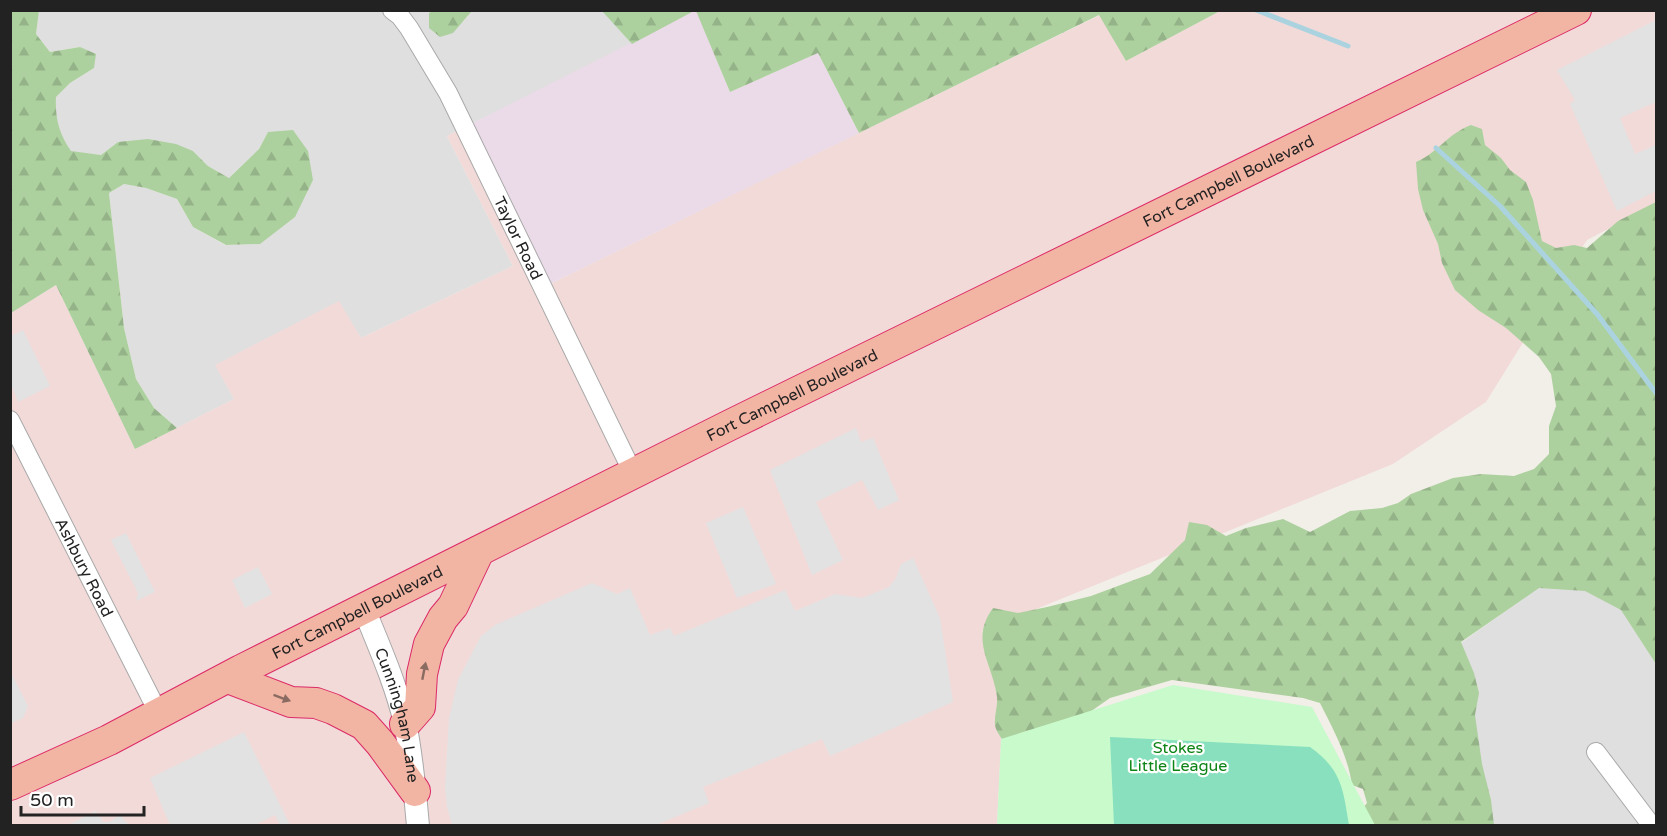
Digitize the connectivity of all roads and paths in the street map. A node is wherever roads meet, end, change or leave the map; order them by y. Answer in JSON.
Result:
{"nodes":[{"id":1,"x":392,"y":10,"type":"edge"},
{"id":2,"x":1576,"y":10,"type":"edge"},
{"id":3,"x":10,"y":420,"type":"edge"},
{"id":4,"x":634,"y":475,"type":"junction"},
{"id":5,"x":479,"y":551,"type":"junction"},
{"id":6,"x":364,"y":609,"type":"junction"},
{"id":7,"x":228,"y":678,"type":"junction"},
{"id":8,"x":159,"y":714,"type":"junction"},
{"id":9,"x":405,"y":723,"type":"junction"},
{"id":10,"x":1596,"y":752,"type":"dead end"},
{"id":11,"x":10,"y":785,"type":"edge"},
{"id":12,"x":416,"y":792,"type":"junction"},
{"id":13,"x":418,"y":825,"type":"edge"},
{"id":14,"x":1652,"y":825,"type":"edge"}],
"edges":[{"from":1,"to":4,"type":"street","name":"Taylor Road"},
{"from":2,"to":4,"type":"highway","name":"Fort Campbell Boulevard"},
{"from":3,"to":8,"type":"street","name":"Ashbury Road"},
{"from":4,"to":5,"type":"highway","name":"Fort Campbell Boulevard"},
{"from":5,"to":6,"type":"highway","name":"Fort Campbell Boulevard"},
{"from":9,"to":5,"type":"highway","one_way":true},
{"from":6,"to":7,"type":"highway","name":"Fort Campbell Boulevard"},
{"from":6,"to":9,"type":"street","name":"Cunningham Lane"},
{"from":7,"to":8,"type":"highway","name":"Fort Campbell Boulevard"},
{"from":7,"to":12,"type":"highway","one_way":true},
{"from":8,"to":11,"type":"highway","name":"Fort Campbell Boulevard"},
{"from":9,"to":12,"type":"street","name":"Cunningham Lane"},
{"from":10,"to":14,"type":"street"},
{"from":12,"to":13,"type":"street","name":"Cunningham Lane"}]}
